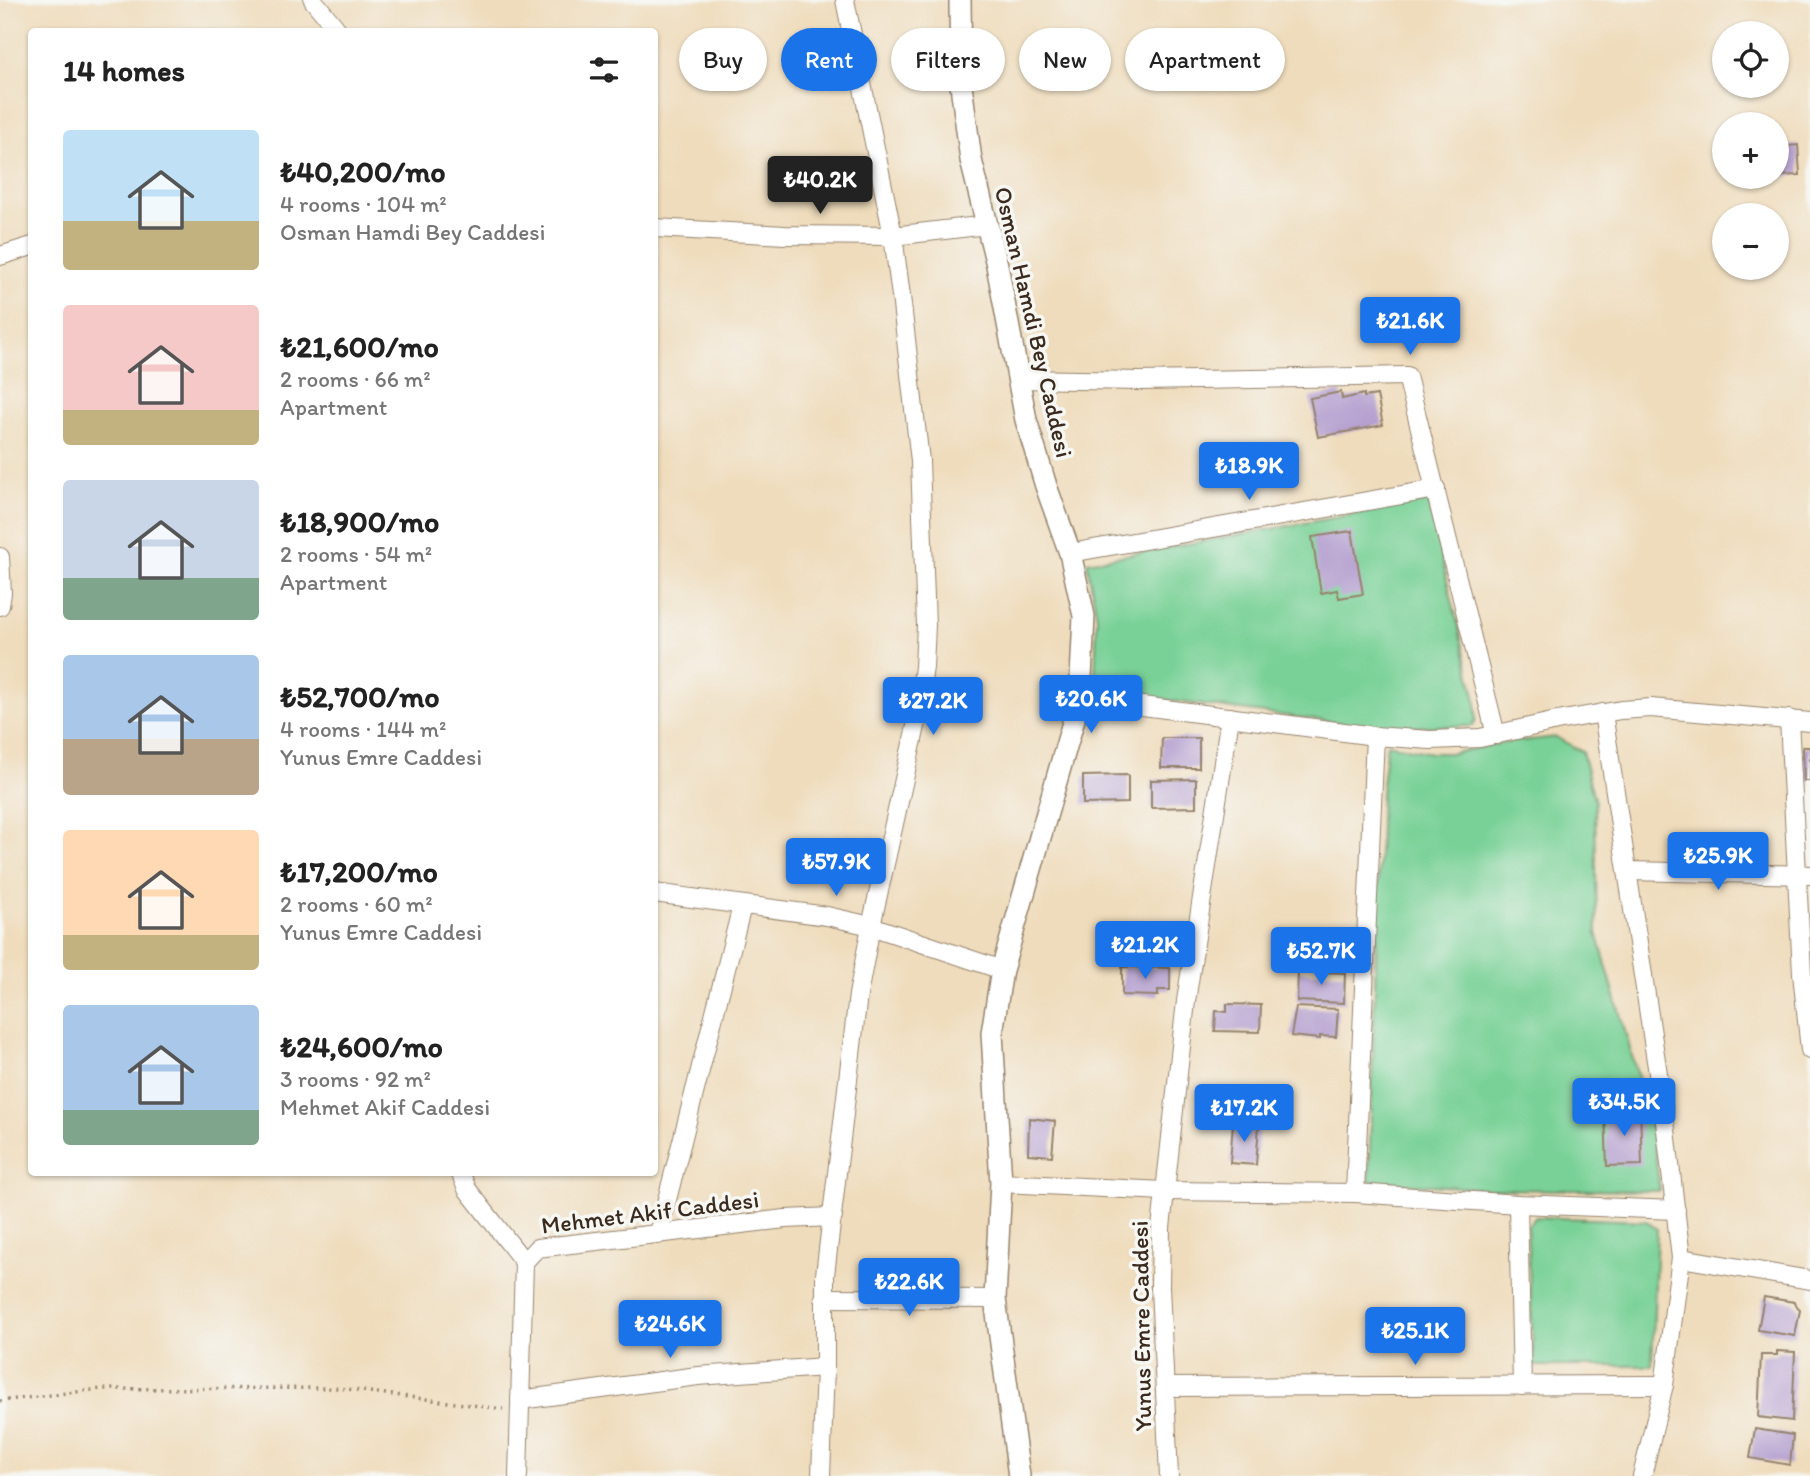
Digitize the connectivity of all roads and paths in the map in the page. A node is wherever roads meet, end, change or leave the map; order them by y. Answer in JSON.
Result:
{"nodes":[{"id":1,"x":313,"y":0,"type":"edge"},
{"id":2,"x":845,"y":0,"type":"edge"},
{"id":3,"x":960,"y":0,"type":"edge"},
{"id":4,"x":336,"y":28,"type":"edge"},
{"id":5,"x":987,"y":225,"type":"junction"},
{"id":6,"x":658,"y":228,"type":"edge"},
{"id":7,"x":893,"y":236,"type":"junction"},
{"id":8,"x":28,"y":247,"type":"edge"},
{"id":9,"x":0,"y":256,"type":"edge"},
{"id":10,"x":1017,"y":379,"type":"junction"},
{"id":11,"x":1436,"y":489,"type":"junction"},
{"id":12,"x":1070,"y":553,"type":"junction"},
{"id":13,"x":0,"y":558,"type":"edge"},
{"id":14,"x":0,"y":606,"type":"edge"},
{"id":15,"x":1080,"y":698,"type":"junction"},
{"id":16,"x":1603,"y":713,"type":"junction"},
{"id":17,"x":1230,"y":717,"type":"junction"},
{"id":18,"x":1789,"y":719,"type":"junction"},
{"id":19,"x":1810,"y":722,"type":"edge"},
{"id":20,"x":1496,"y":735,"type":"junction"},
{"id":21,"x":1375,"y":736,"type":"junction"},
{"id":22,"x":1627,"y":871,"type":"junction"},
{"id":23,"x":1803,"y":874,"type":"edge"},
{"id":24,"x":658,"y":894,"type":"edge"},
{"id":25,"x":742,"y":906,"type":"junction"},
{"id":26,"x":870,"y":926,"type":"junction"},
{"id":27,"x":1002,"y":970,"type":"junction"},
{"id":28,"x":1810,"y":1050,"type":"edge"},
{"id":29,"x":462,"y":1176,"type":"edge"},
{"id":30,"x":1001,"y":1183,"type":"junction"},
{"id":31,"x":1164,"y":1191,"type":"junction"},
{"id":32,"x":1355,"y":1193,"type":"junction"},
{"id":33,"x":1518,"y":1205,"type":"junction"},
{"id":34,"x":1676,"y":1210,"type":"junction"},
{"id":35,"x":833,"y":1217,"type":"junction"},
{"id":36,"x":658,"y":1235,"type":"junction"},
{"id":37,"x":1681,"y":1258,"type":"junction"},
{"id":38,"x":524,"y":1262,"type":"junction"},
{"id":39,"x":1810,"y":1280,"type":"edge"},
{"id":40,"x":824,"y":1298,"type":"junction"},
{"id":41,"x":995,"y":1299,"type":"junction"},
{"id":42,"x":825,"y":1367,"type":"junction"},
{"id":43,"x":1664,"y":1385,"type":"junction"},
{"id":44,"x":1522,"y":1386,"type":"junction"},
{"id":45,"x":1166,"y":1387,"type":"junction"},
{"id":46,"x":0,"y":1401,"type":"edge"},
{"id":47,"x":519,"y":1406,"type":"junction"},
{"id":48,"x":519,"y":1476,"type":"edge"},
{"id":49,"x":821,"y":1476,"type":"edge"},
{"id":50,"x":1019,"y":1476,"type":"edge"},
{"id":51,"x":1169,"y":1476,"type":"edge"},
{"id":52,"x":1642,"y":1476,"type":"edge"}],
"edges":[{"from":1,"to":4,"type":"street"},
{"from":2,"to":7,"type":"street"},
{"from":3,"to":5,"type":"street","name":"Osman Hamdi Bey Caddesi"},
{"from":5,"to":7,"type":"street"},
{"from":5,"to":10,"type":"street","name":"Osman Hamdi Bey Caddesi"},
{"from":6,"to":7,"type":"street"},
{"from":7,"to":26,"type":"street"},
{"from":8,"to":9,"type":"street"},
{"from":10,"to":11,"type":"street"},
{"from":10,"to":12,"type":"street","name":"Osman Hamdi Bey Caddesi"},
{"from":11,"to":12,"type":"street"},
{"from":11,"to":20,"type":"street"},
{"from":12,"to":15,"type":"street","name":"Osman Hamdi Bey Caddesi"},
{"from":13,"to":14,"type":"street"},
{"from":15,"to":17,"type":"street"},
{"from":15,"to":27,"type":"street","name":"Osman Hamdi Bey Caddesi"},
{"from":16,"to":18,"type":"street"},
{"from":16,"to":20,"type":"street"},
{"from":16,"to":22,"type":"street"},
{"from":17,"to":21,"type":"street"},
{"from":17,"to":31,"type":"street","name":"Yunus Emre Caddesi"},
{"from":18,"to":19,"type":"street"},
{"from":18,"to":23,"type":"street"},
{"from":20,"to":21,"type":"street"},
{"from":21,"to":32,"type":"street"},
{"from":22,"to":23,"type":"street"},
{"from":22,"to":34,"type":"street"},
{"from":23,"to":28,"type":"street"},
{"from":24,"to":25,"type":"street"},
{"from":25,"to":26,"type":"street"},
{"from":25,"to":36,"type":"street"},
{"from":26,"to":27,"type":"street"},
{"from":26,"to":35,"type":"street"},
{"from":27,"to":30,"type":"street","name":"Osman Hamdi Bey Caddesi"},
{"from":29,"to":38,"type":"street"},
{"from":30,"to":31,"type":"street"},
{"from":30,"to":41,"type":"street","name":"Osman Hamdi Bey Caddesi"},
{"from":31,"to":32,"type":"street"},
{"from":31,"to":45,"type":"street","name":"Yunus Emre Caddesi"},
{"from":32,"to":33,"type":"street"},
{"from":33,"to":34,"type":"street"},
{"from":33,"to":44,"type":"street"},
{"from":34,"to":37,"type":"street"},
{"from":35,"to":36,"type":"street","name":"Mehmet Akif Caddesi"},
{"from":35,"to":40,"type":"street"},
{"from":36,"to":38,"type":"street","name":"Mehmet Akif Caddesi"},
{"from":37,"to":39,"type":"street"},
{"from":37,"to":43,"type":"street"},
{"from":38,"to":47,"type":"street","name":"Mehmet Akif Caddesi"},
{"from":40,"to":41,"type":"street"},
{"from":40,"to":42,"type":"street"},
{"from":41,"to":50,"type":"street","name":"Osman Hamdi Bey Caddesi"},
{"from":42,"to":47,"type":"street"},
{"from":42,"to":49,"type":"street"},
{"from":43,"to":44,"type":"street"},
{"from":43,"to":52,"type":"street"},
{"from":44,"to":45,"type":"street"},
{"from":45,"to":51,"type":"street","name":"Yunus Emre Caddesi"},
{"from":46,"to":47,"type":"path"},
{"from":47,"to":48,"type":"street","name":"Mehmet Akif Caddesi"}]}
